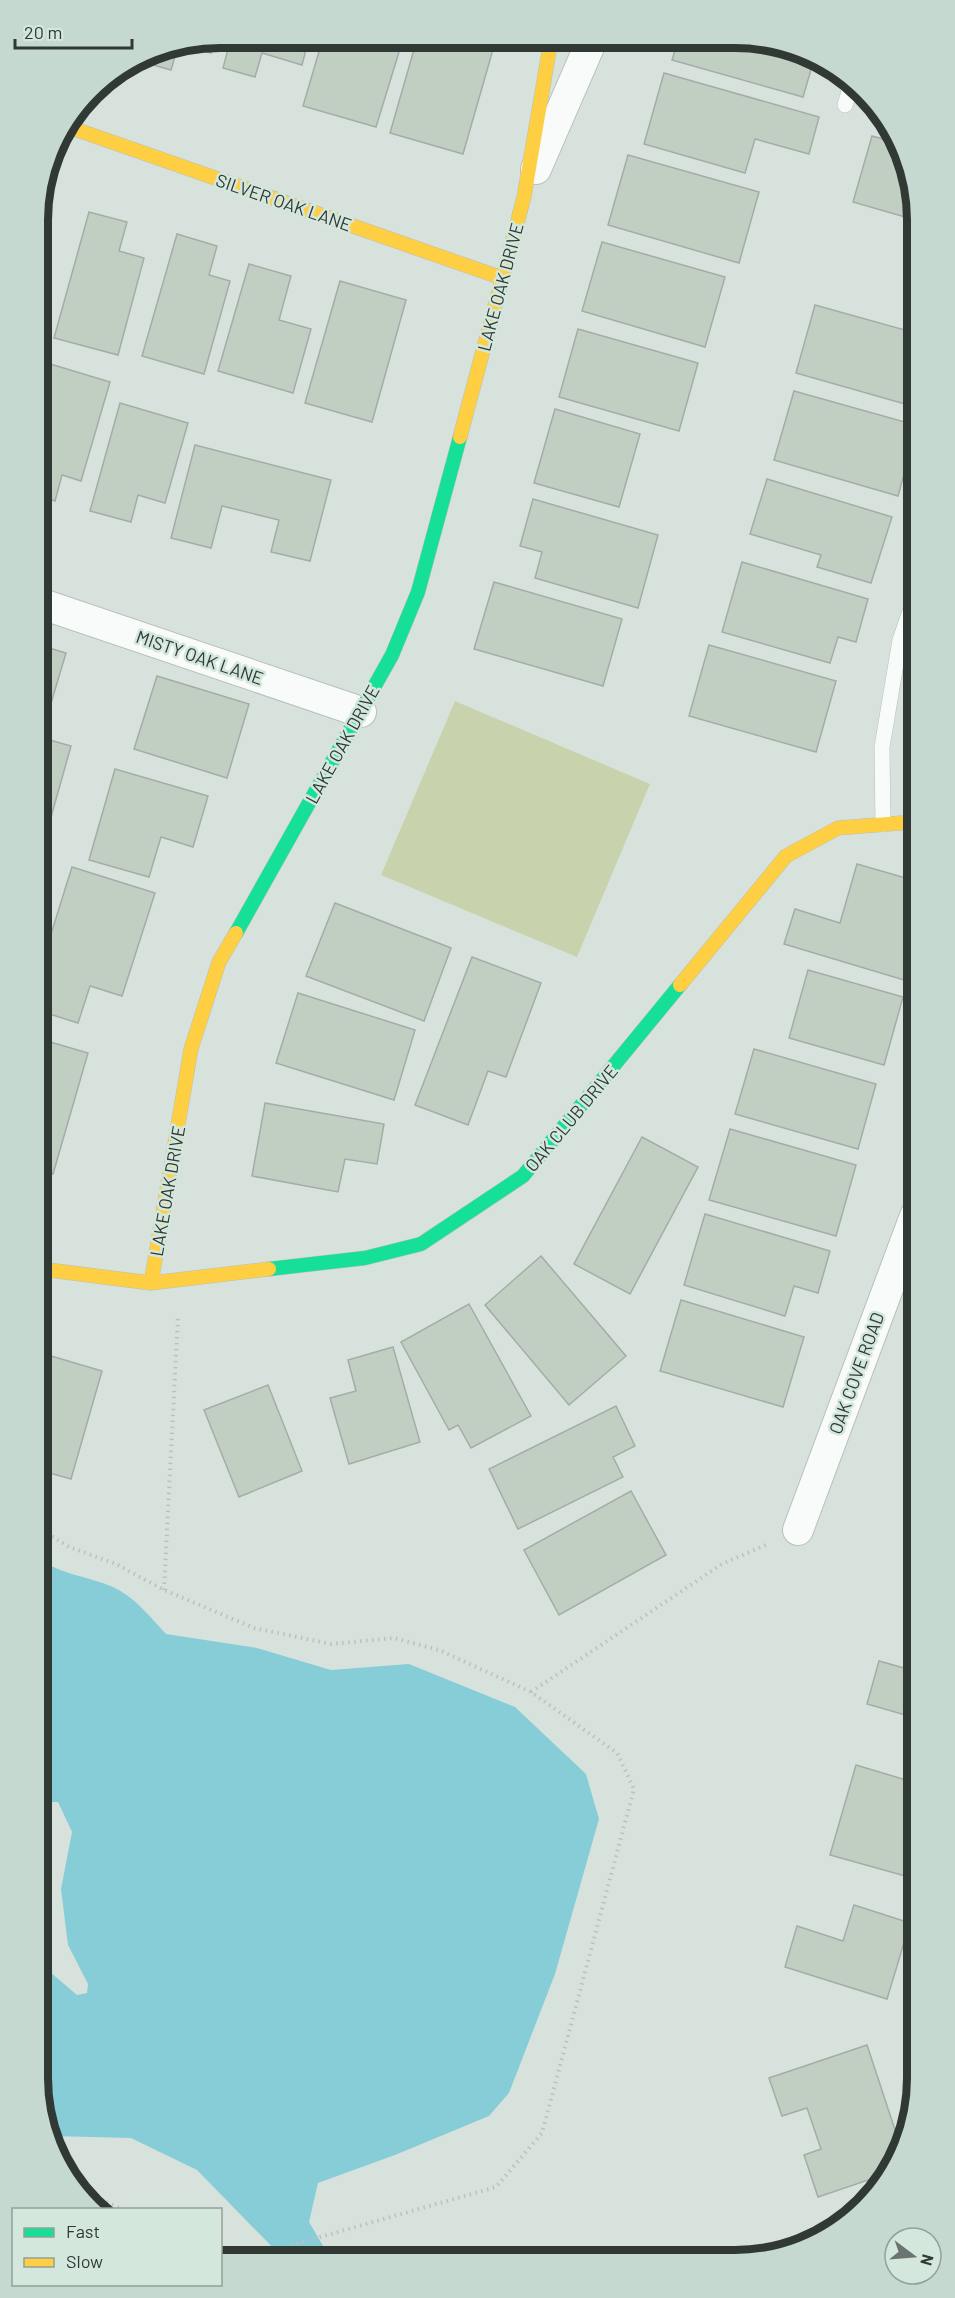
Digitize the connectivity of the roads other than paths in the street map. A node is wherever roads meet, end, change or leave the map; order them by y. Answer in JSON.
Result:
{"nodes":[{"id":1,"x":550,"y":48,"type":"edge"},
{"id":2,"x":589,"y":48,"type":"edge"},
{"id":3,"x":849,"y":92,"type":"edge"},
{"id":4,"x":845,"y":105,"type":"dead end"},
{"id":5,"x":74,"y":129,"type":"edge"},
{"id":6,"x":524,"y":196,"type":"junction"},
{"id":7,"x":502,"y":278,"type":"junction"},
{"id":8,"x":48,"y":606,"type":"edge"},
{"id":9,"x":907,"y":620,"type":"edge"},
{"id":10,"x":361,"y":712,"type":"junction"},
{"id":11,"x":907,"y":822,"type":"edge"},
{"id":12,"x":883,"y":824,"type":"junction"},
{"id":13,"x":907,"y":1237,"type":"edge"},
{"id":14,"x":48,"y":1270,"type":"edge"},
{"id":15,"x":151,"y":1283,"type":"junction"},
{"id":16,"x":798,"y":1530,"type":"road end"}],
"edges":[{"from":1,"to":6,"type":"street","name":"LAKE OAK DRIVE"},
{"from":2,"to":6,"type":"street","name":"LAKE OAK DRIVE"},
{"from":3,"to":4,"type":"lane"},
{"from":5,"to":7,"type":"street","name":"SILVER OAK LANE"},
{"from":6,"to":7,"type":"street","name":"LAKE OAK DRIVE"},
{"from":7,"to":10,"type":"street","name":"LAKE OAK DRIVE"},
{"from":8,"to":10,"type":"street","name":"MISTY OAK LANE"},
{"from":9,"to":12,"type":"lane"},
{"from":10,"to":15,"type":"street","name":"LAKE OAK DRIVE"},
{"from":11,"to":12,"type":"street","name":"OAK CLUB DRIVE"},
{"from":12,"to":15,"type":"street","name":"OAK CLUB DRIVE"},
{"from":13,"to":16,"type":"street","name":"OAK COVE ROAD"},
{"from":14,"to":15,"type":"street","name":"OAK CLUB DRIVE"}]}
